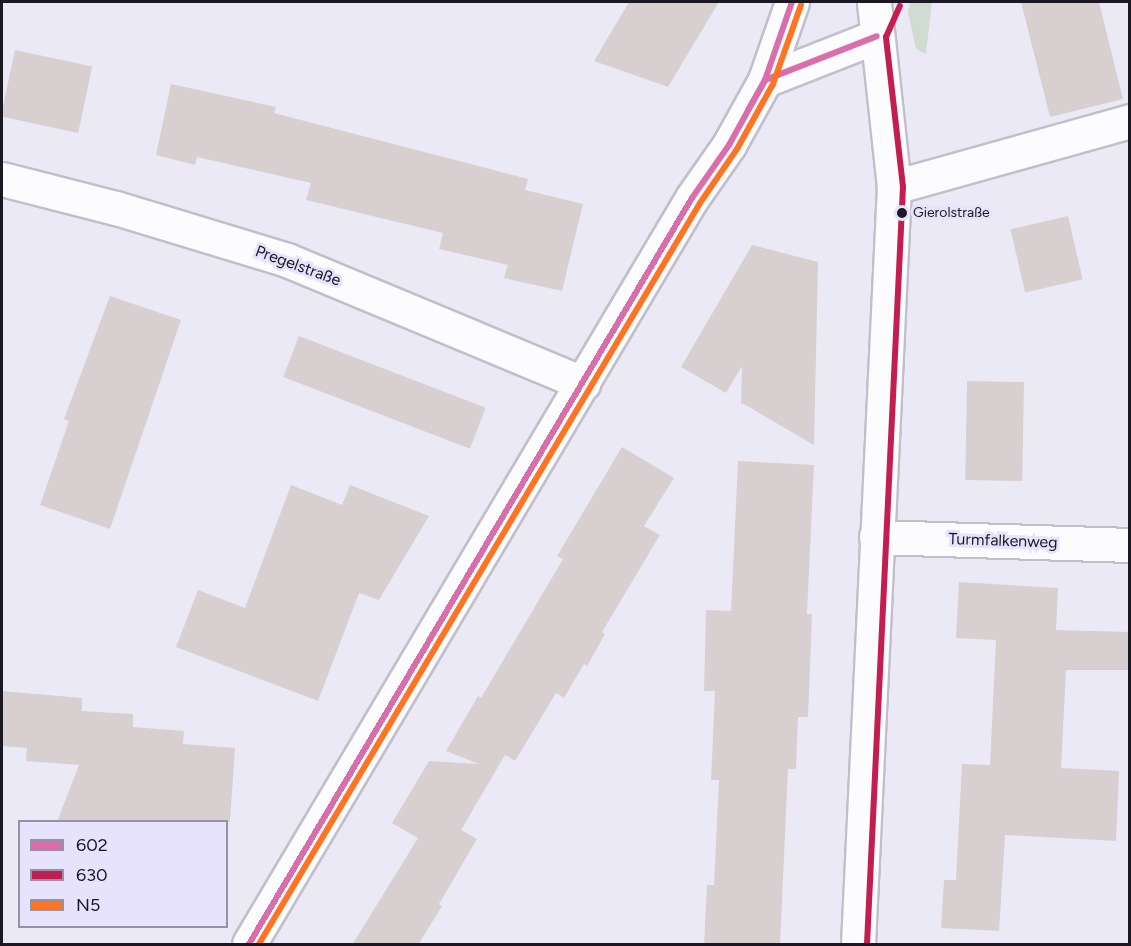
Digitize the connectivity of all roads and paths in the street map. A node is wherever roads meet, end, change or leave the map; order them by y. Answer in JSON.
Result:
{"nodes":[{"id":1,"x":792,"y":2,"type":"edge"},
{"id":2,"x":874,"y":2,"type":"edge"},
{"id":3,"x":892,"y":2,"type":"edge"},
{"id":4,"x":877,"y":36,"type":"junction"},
{"id":5,"x":765,"y":80,"type":"junction"},
{"id":6,"x":1130,"y":121,"type":"edge"},
{"id":7,"x":2,"y":179,"type":"edge"},
{"id":8,"x":894,"y":187,"type":"junction"},
{"id":9,"x":583,"y":383,"type":"junction"},
{"id":10,"x":876,"y":537,"type":"junction"},
{"id":11,"x":1130,"y":545,"type":"edge"},
{"id":12,"x":249,"y":945,"type":"edge"},
{"id":13,"x":858,"y":945,"type":"edge"}],
"edges":[{"from":1,"to":5,"type":"street"},
{"from":2,"to":4,"type":"street"},
{"from":3,"to":4,"type":"street"},
{"from":4,"to":5,"type":"street"},
{"from":4,"to":8,"type":"street"},
{"from":5,"to":9,"type":"street"},
{"from":6,"to":8,"type":"street"},
{"from":7,"to":9,"type":"street","name":"Pregelstraße"},
{"from":8,"to":10,"type":"street"},
{"from":9,"to":12,"type":"street"},
{"from":10,"to":11,"type":"street","name":"Turmfalkenweg"},
{"from":10,"to":13,"type":"street"}]}
